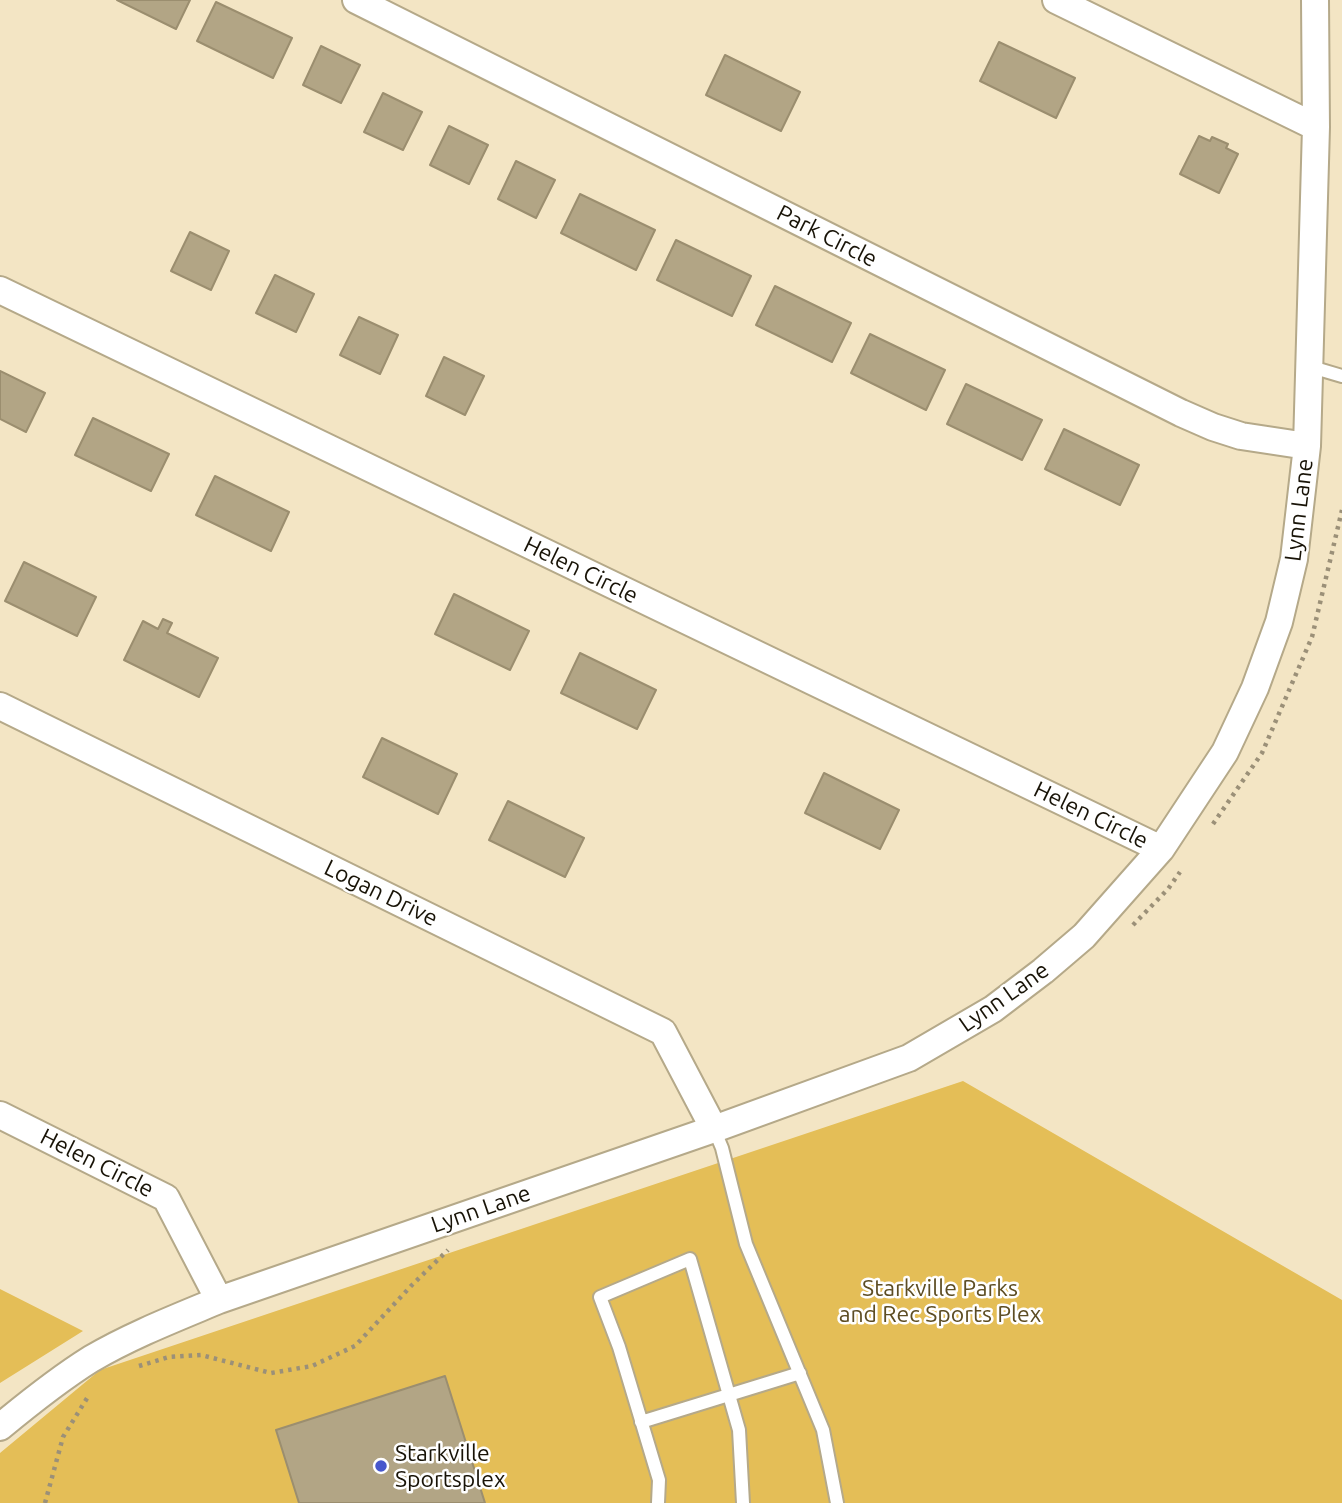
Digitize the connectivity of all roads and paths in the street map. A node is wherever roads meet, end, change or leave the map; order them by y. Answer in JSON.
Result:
{"nodes":[{"id":1,"x":356,"y":0,"type":"edge"},
{"id":2,"x":1056,"y":0,"type":"edge"},
{"id":3,"x":1315,"y":0,"type":"edge"},
{"id":4,"x":1316,"y":127,"type":"junction"},
{"id":5,"x":0,"y":290,"type":"edge"},
{"id":6,"x":1308,"y":366,"type":"junction"},
{"id":7,"x":1342,"y":376,"type":"edge"},
{"id":8,"x":1307,"y":446,"type":"junction"},
{"id":9,"x":0,"y":706,"type":"edge"},
{"id":10,"x":1161,"y":849,"type":"junction"},
{"id":11,"x":0,"y":1115,"type":"edge"},
{"id":12,"x":713,"y":1129,"type":"junction"},
{"id":13,"x":219,"y":1300,"type":"junction"},
{"id":14,"x":800,"y":1373,"type":"junction"},
{"id":15,"x":730,"y":1396,"type":"junction"},
{"id":16,"x":641,"y":1422,"type":"junction"},
{"id":17,"x":0,"y":1427,"type":"edge"},
{"id":18,"x":658,"y":1503,"type":"edge"},
{"id":19,"x":743,"y":1503,"type":"edge"},
{"id":20,"x":837,"y":1503,"type":"edge"}],
"edges":[{"from":1,"to":8,"type":"street","name":"Park Circle"},
{"from":2,"to":4,"type":"street"},
{"from":3,"to":4,"type":"street","name":"Lynn Lane"},
{"from":4,"to":6,"type":"street","name":"Lynn Lane"},
{"from":5,"to":10,"type":"street","name":"Helen Circle"},
{"from":6,"to":7,"type":"lane"},
{"from":6,"to":8,"type":"street","name":"Lynn Lane"},
{"from":8,"to":10,"type":"street","name":"Lynn Lane"},
{"from":9,"to":12,"type":"street","name":"Logan Drive"},
{"from":10,"to":12,"type":"street","name":"Lynn Lane"},
{"from":11,"to":13,"type":"street","name":"Helen Circle"},
{"from":12,"to":13,"type":"street","name":"Lynn Lane"},
{"from":12,"to":14,"type":"lane"},
{"from":13,"to":17,"type":"street","name":"Lynn Lane"},
{"from":14,"to":15,"type":"lane"},
{"from":14,"to":20,"type":"lane"},
{"from":15,"to":16,"type":"lane"},
{"from":15,"to":16,"type":"lane"},
{"from":15,"to":19,"type":"lane"},
{"from":16,"to":18,"type":"lane"}]}
